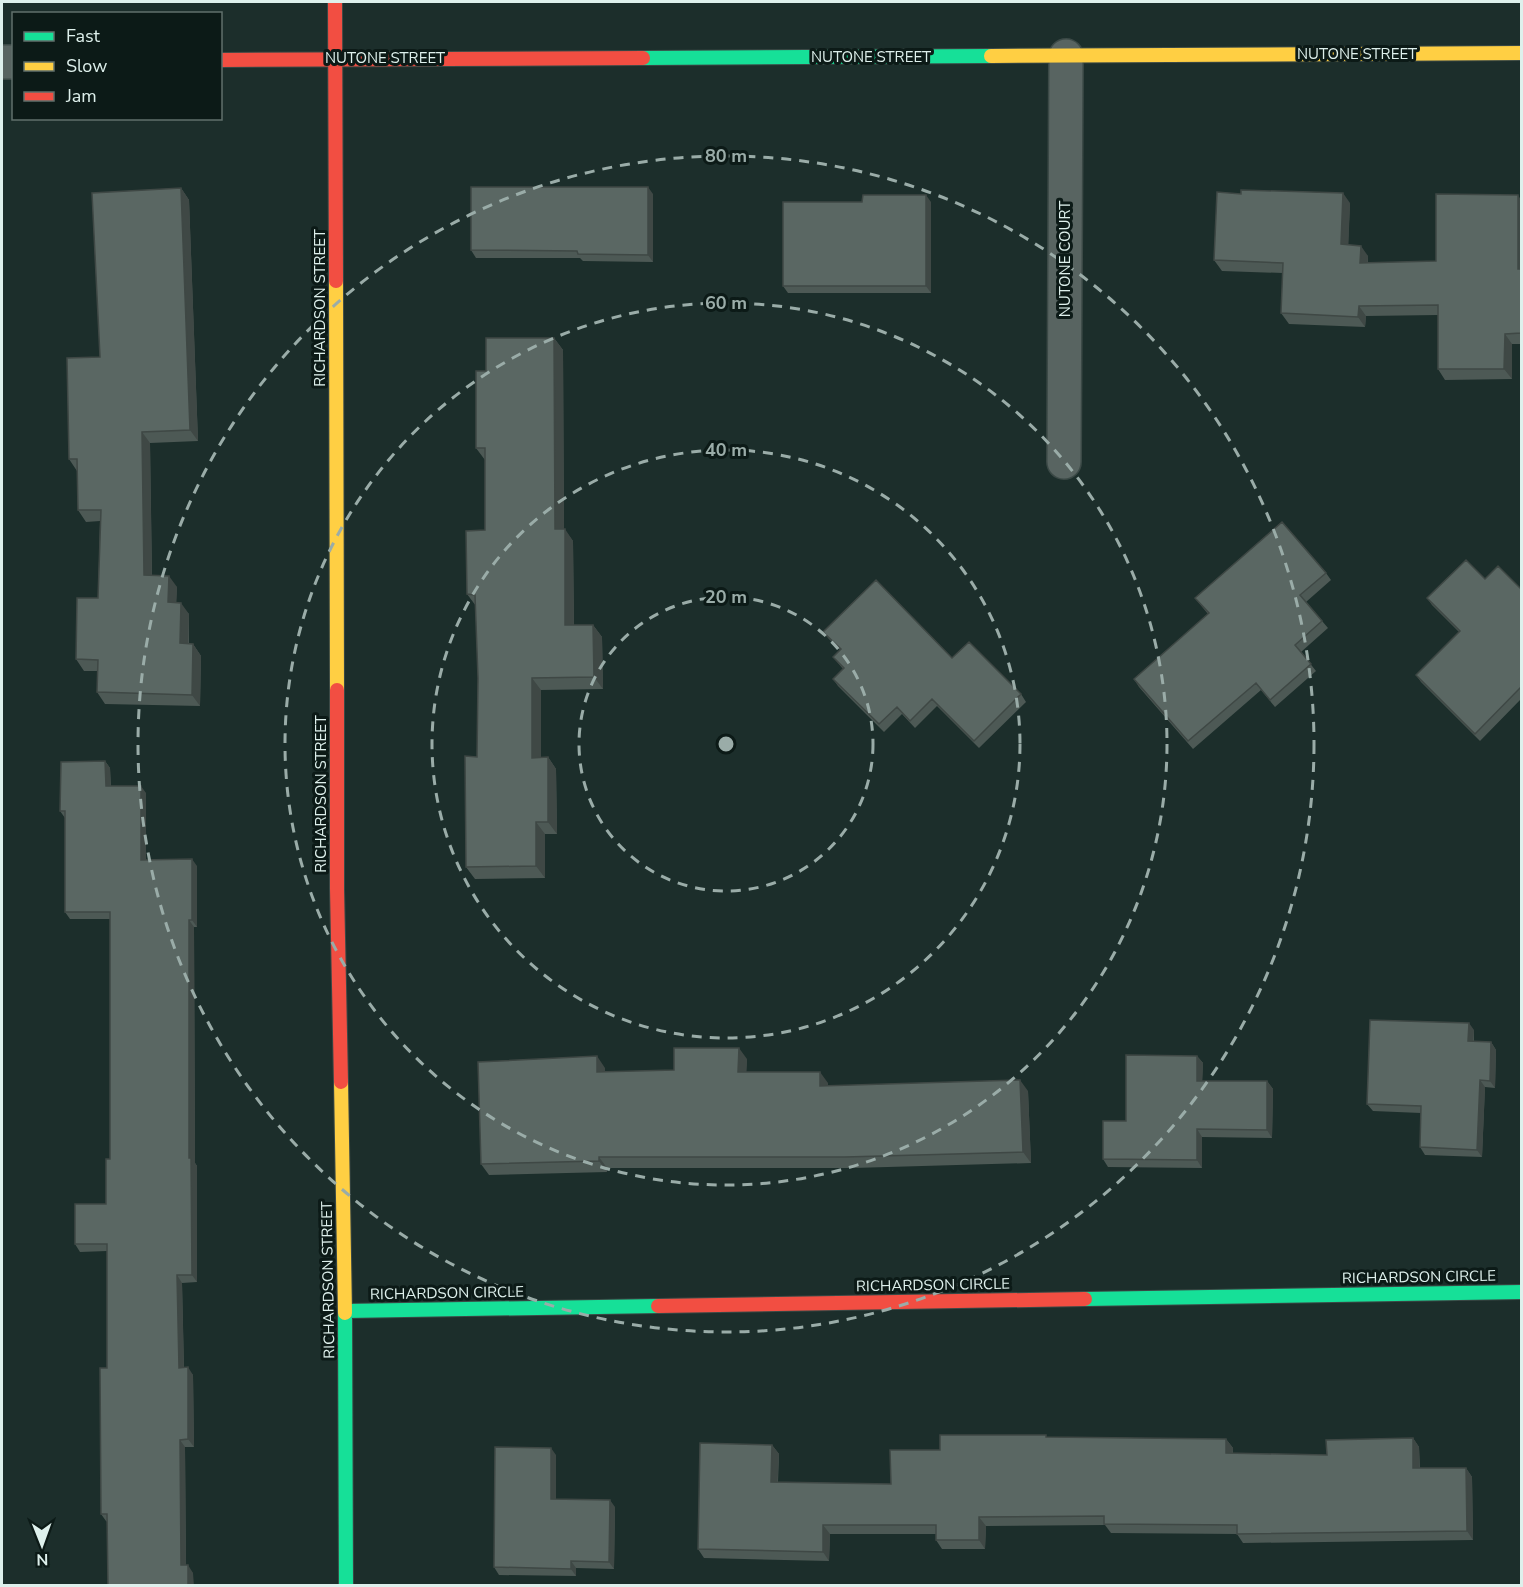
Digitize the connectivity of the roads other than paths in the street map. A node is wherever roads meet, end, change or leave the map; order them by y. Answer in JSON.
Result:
{"nodes":[{"id":1,"x":335,"y":2,"type":"edge"},
{"id":2,"x":1521,"y":53,"type":"edge"},
{"id":3,"x":1066,"y":56,"type":"junction"},
{"id":4,"x":336,"y":58,"type":"junction"},
{"id":5,"x":222,"y":60,"type":"edge"},
{"id":6,"x":1064,"y":462,"type":"dead end"},
{"id":7,"x":1521,"y":1292,"type":"edge"},
{"id":8,"x":345,"y":1311,"type":"junction"},
{"id":9,"x":346,"y":1586,"type":"edge"}],
"edges":[{"from":1,"to":4,"type":"street","name":"RICHARDSON STREET"},
{"from":2,"to":3,"type":"street","name":"NUTONE STREET"},
{"from":3,"to":4,"type":"street","name":"NUTONE STREET"},
{"from":3,"to":6,"type":"street","name":"NUTONE COURT"},
{"from":4,"to":5,"type":"street","name":"NUTONE STREET"},
{"from":4,"to":8,"type":"street","name":"RICHARDSON STREET"},
{"from":7,"to":8,"type":"street","name":"RICHARDSON CIRCLE"},
{"from":8,"to":9,"type":"street","name":"RICHARDSON STREET"}]}
